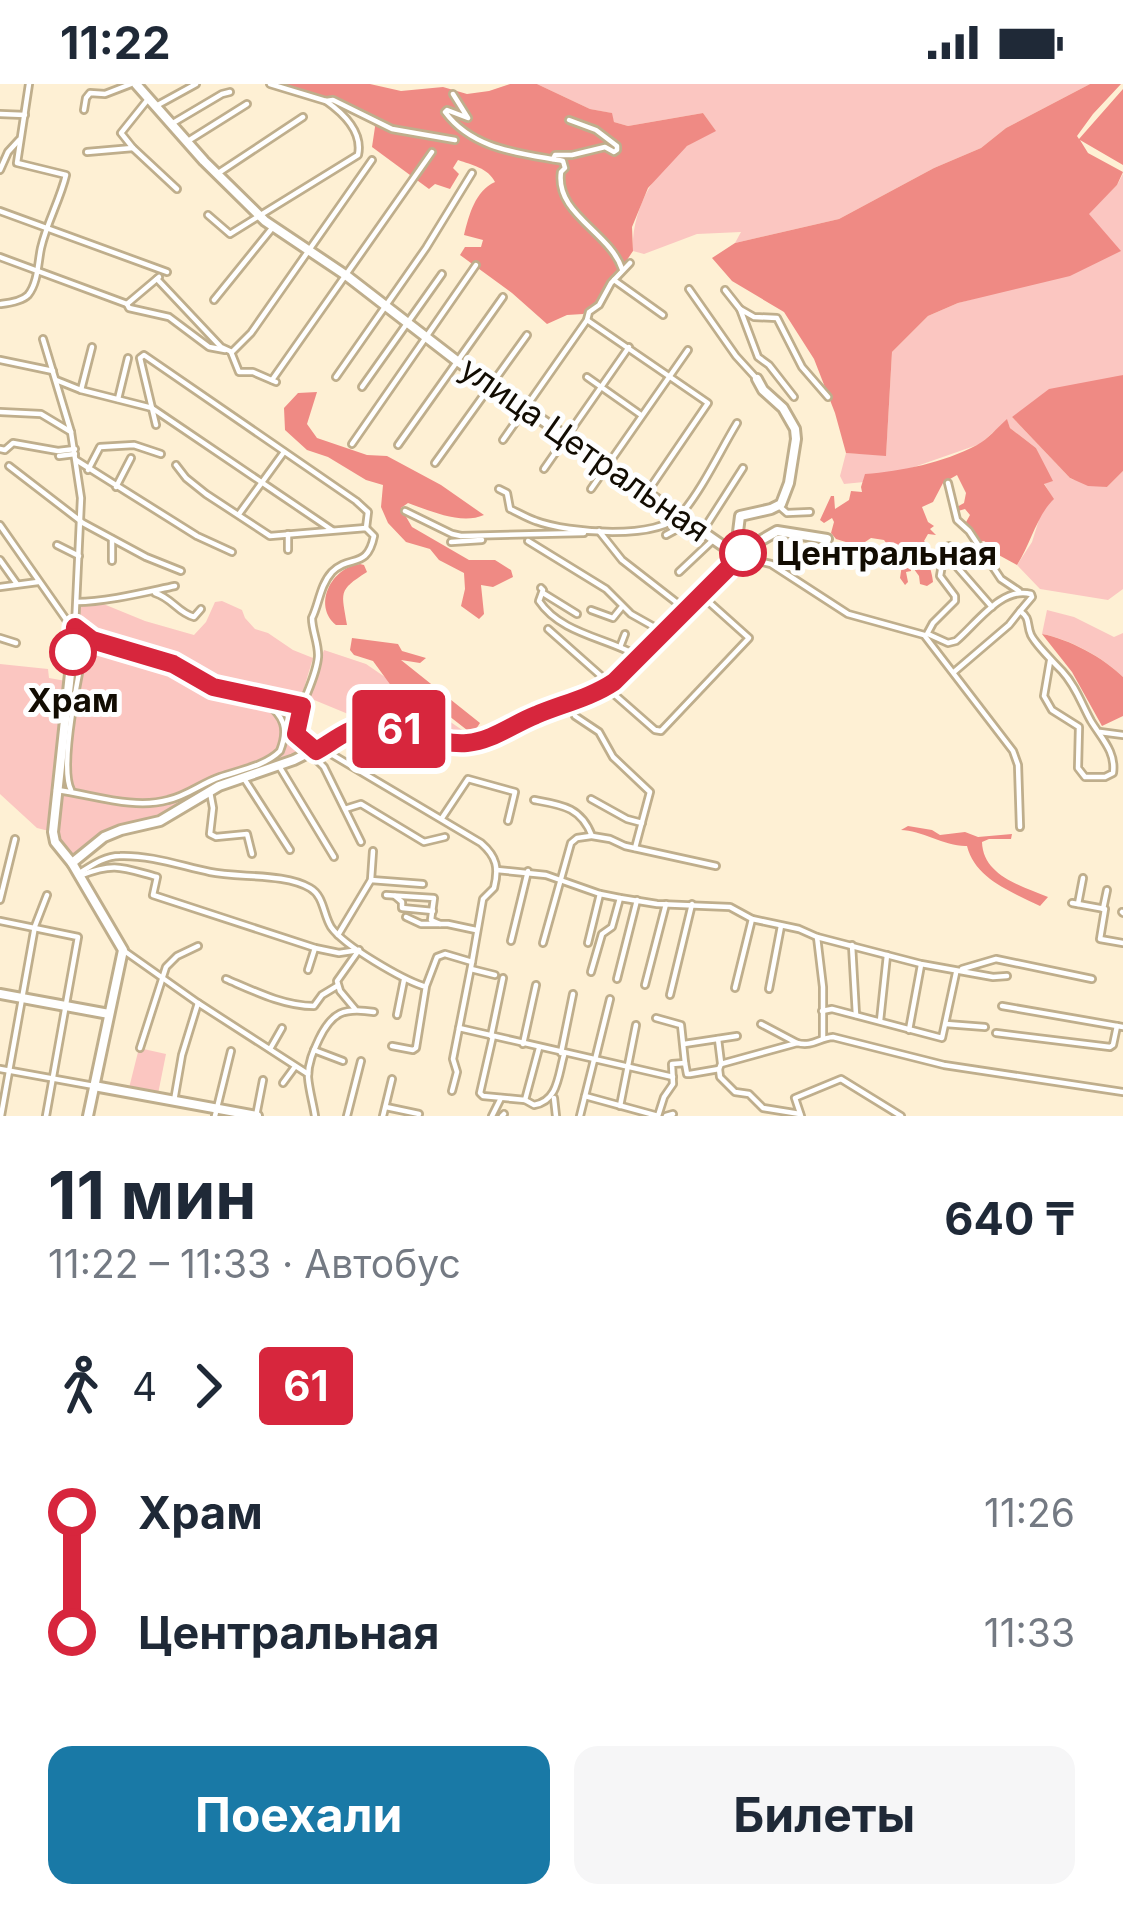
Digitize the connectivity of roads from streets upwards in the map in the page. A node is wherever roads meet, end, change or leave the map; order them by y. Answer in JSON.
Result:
{"nodes":[{"id":1,"x":29,"y":84,"type":"edge"},
{"id":2,"x":133,"y":84,"type":"edge"},
{"id":3,"x":196,"y":84,"type":"edge"},
{"id":4,"x":270,"y":84,"type":"edge"},
{"id":5,"x":230,"y":92,"type":"dead end"},
{"id":6,"x":453,"y":94,"type":"dead end"},
{"id":7,"x":326,"y":100,"type":"junction"},
{"id":8,"x":152,"y":102,"type":"junction"},
{"id":9,"x":248,"y":104,"type":"dead end"},
{"id":10,"x":84,"y":110,"type":"dead end"},
{"id":11,"x":0,"y":114,"type":"edge"},
{"id":12,"x":25,"y":116,"type":"junction"},
{"id":13,"x":303,"y":117,"type":"dead end"},
{"id":14,"x":569,"y":120,"type":"dead end"},
{"id":15,"x":173,"y":123,"type":"junction"},
{"id":16,"x":21,"y":138,"type":"junction"},
{"id":17,"x":455,"y":140,"type":"dead end"},
{"id":18,"x":188,"y":142,"type":"junction"},
{"id":19,"x":133,"y":148,"type":"junction"},
{"id":20,"x":86,"y":152,"type":"dead end"},
{"id":21,"x":432,"y":152,"type":"dead end"},
{"id":22,"x":553,"y":159,"type":"junction"},
{"id":23,"x":372,"y":160,"type":"dead end"},
{"id":24,"x":0,"y":170,"type":"edge"},
{"id":25,"x":472,"y":173,"type":"dead end"},
{"id":26,"x":217,"y":174,"type":"junction"},
{"id":27,"x":177,"y":189,"type":"dead end"},
{"id":28,"x":0,"y":211,"type":"edge"},
{"id":29,"x":208,"y":214,"type":"dead end"},
{"id":30,"x":261,"y":217,"type":"junction"},
{"id":31,"x":273,"y":226,"type":"junction"},
{"id":32,"x":46,"y":227,"type":"junction"},
{"id":33,"x":309,"y":249,"type":"junction"},
{"id":34,"x":0,"y":257,"type":"edge"},
{"id":35,"x":630,"y":263,"type":"dead end"},
{"id":36,"x":476,"y":265,"type":"dead end"},
{"id":37,"x":36,"y":269,"type":"junction"},
{"id":38,"x":622,"y":269,"type":"junction"},
{"id":39,"x":442,"y":274,"type":"dead end"},
{"id":40,"x":347,"y":276,"type":"junction"},
{"id":41,"x":157,"y":278,"type":"junction"},
{"id":42,"x":614,"y":280,"type":"junction"},
{"id":43,"x":689,"y":289,"type":"dead end"},
{"id":44,"x":725,"y":290,"type":"dead end"},
{"id":45,"x":503,"y":298,"type":"dead end"},
{"id":46,"x":214,"y":300,"type":"dead end"},
{"id":47,"x":0,"y":301,"type":"edge"},
{"id":48,"x":127,"y":305,"type":"junction"},
{"id":49,"x":385,"y":307,"type":"junction"},
{"id":50,"x":740,"y":309,"type":"junction"},
{"id":51,"x":663,"y":315,"type":"dead end"},
{"id":52,"x":587,"y":320,"type":"junction"},
{"id":53,"x":406,"y":325,"type":"junction"},
{"id":54,"x":527,"y":335,"type":"dead end"},
{"id":55,"x":425,"y":338,"type":"junction"},
{"id":56,"x":43,"y":339,"type":"dead end"},
{"id":57,"x":92,"y":347,"type":"dead end"},
{"id":58,"x":629,"y":347,"type":"junction"},
{"id":59,"x":688,"y":350,"type":"dead end"},
{"id":60,"x":229,"y":352,"type":"junction"},
{"id":61,"x":758,"y":357,"type":"junction"},
{"id":62,"x":128,"y":358,"type":"dead end"},
{"id":63,"x":0,"y":360,"type":"edge"},
{"id":64,"x":457,"y":362,"type":"junction"},
{"id":65,"x":53,"y":370,"type":"junction"},
{"id":66,"x":669,"y":376,"type":"junction"},
{"id":67,"x":336,"y":377,"type":"dead end"},
{"id":68,"x":587,"y":377,"type":"dead end"},
{"id":69,"x":757,"y":379,"type":"junction"},
{"id":70,"x":56,"y":380,"type":"junction"},
{"id":71,"x":492,"y":385,"type":"junction"},
{"id":72,"x":362,"y":388,"type":"dead end"},
{"id":73,"x":601,"y":388,"type":"junction"},
{"id":74,"x":81,"y":390,"type":"junction"},
{"id":75,"x":794,"y":397,"type":"dead end"},
{"id":76,"x":828,"y":397,"type":"dead end"},
{"id":77,"x":118,"y":399,"type":"junction"},
{"id":78,"x":152,"y":407,"type":"junction"},
{"id":79,"x":526,"y":408,"type":"junction"},
{"id":80,"x":0,"y":412,"type":"edge"},
{"id":81,"x":643,"y":416,"type":"junction"},
{"id":82,"x":737,"y":424,"type":"dead end"},
{"id":83,"x":156,"y":425,"type":"dead end"},
{"id":84,"x":71,"y":432,"type":"junction"},
{"id":85,"x":567,"y":437,"type":"junction"},
{"id":86,"x":503,"y":440,"type":"dead end"},
{"id":87,"x":352,"y":444,"type":"dead end"},
{"id":88,"x":398,"y":445,"type":"dead end"},
{"id":89,"x":0,"y":449,"type":"edge"},
{"id":90,"x":284,"y":452,"type":"junction"},
{"id":91,"x":76,"y":454,"type":"junction"},
{"id":92,"x":161,"y":454,"type":"dead end"},
{"id":93,"x":59,"y":456,"type":"dead end"},
{"id":94,"x":131,"y":458,"type":"dead end"},
{"id":95,"x":435,"y":464,"type":"dead end"},
{"id":96,"x":176,"y":465,"type":"dead end"},
{"id":97,"x":9,"y":466,"type":"dead end"},
{"id":98,"x":608,"y":466,"type":"junction"},
{"id":99,"x":743,"y":468,"type":"dead end"},
{"id":100,"x":88,"y":470,"type":"junction"},
{"id":101,"x":544,"y":470,"type":"dead end"},
{"id":102,"x":262,"y":483,"type":"junction"},
{"id":103,"x":948,"y":483,"type":"dead end"},
{"id":104,"x":116,"y":487,"type":"junction"},
{"id":105,"x":500,"y":489,"type":"dead end"},
{"id":106,"x":591,"y":489,"type":"dead end"},
{"id":107,"x":646,"y":494,"type":"junction"},
{"id":108,"x":779,"y":506,"type":"junction"},
{"id":109,"x":405,"y":511,"type":"dead end"},
{"id":110,"x":810,"y":512,"type":"dead end"},
{"id":111,"x":239,"y":514,"type":"junction"},
{"id":112,"x":684,"y":520,"type":"junction"},
{"id":113,"x":81,"y":521,"type":"junction"},
{"id":114,"x":0,"y":525,"type":"edge"},
{"id":115,"x":366,"y":528,"type":"junction"},
{"id":116,"x":333,"y":530,"type":"junction"},
{"id":117,"x":599,"y":531,"type":"junction"},
{"id":118,"x":590,"y":532,"type":"junction"},
{"id":119,"x":702,"y":532,"type":"junction"},
{"id":120,"x":288,"y":534,"type":"junction"},
{"id":121,"x":666,"y":535,"type":"dead end"},
{"id":122,"x":499,"y":536,"type":"junction"},
{"id":123,"x":112,"y":539,"type":"junction"},
{"id":124,"x":714,"y":539,"type":"junction"},
{"id":125,"x":827,"y":539,"type":"dead end"},
{"id":126,"x":528,"y":541,"type":"dead end"},
{"id":127,"x":452,"y":542,"type":"dead end"},
{"id":128,"x":57,"y":545,"type":"dead end"},
{"id":129,"x":288,"y":550,"type":"dead end"},
{"id":130,"x":232,"y":552,"type":"dead end"},
{"id":131,"x":743,"y":553,"type":"junction"},
{"id":132,"x":80,"y":556,"type":"junction"},
{"id":133,"x":0,"y":560,"type":"edge"},
{"id":134,"x":112,"y":561,"type":"dead end"},
{"id":135,"x":181,"y":571,"type":"dead end"},
{"id":136,"x":679,"y":572,"type":"dead end"},
{"id":137,"x":38,"y":582,"type":"junction"},
{"id":138,"x":17,"y":584,"type":"junction"},
{"id":139,"x":175,"y":586,"type":"dead end"},
{"id":140,"x":0,"y":587,"type":"edge"},
{"id":141,"x":150,"y":591,"type":"junction"},
{"id":142,"x":1019,"y":591,"type":"junction"},
{"id":143,"x":699,"y":594,"type":"junction"},
{"id":144,"x":77,"y":602,"type":"junction"},
{"id":145,"x":622,"y":606,"type":"junction"},
{"id":146,"x":992,"y":608,"type":"junction"},
{"id":147,"x":201,"y":609,"type":"dead end"},
{"id":148,"x":685,"y":609,"type":"junction"},
{"id":149,"x":591,"y":610,"type":"dead end"},
{"id":150,"x":1021,"y":610,"type":"junction"},
{"id":151,"x":577,"y":614,"type":"dead end"},
{"id":152,"x":548,"y":629,"type":"dead end"},
{"id":153,"x":75,"y":630,"type":"junction"},
{"id":154,"x":663,"y":632,"type":"junction"},
{"id":155,"x":625,"y":634,"type":"dead end"},
{"id":156,"x":925,"y":634,"type":"junction"},
{"id":157,"x":0,"y":638,"type":"edge"},
{"id":158,"x":92,"y":640,"type":"junction"},
{"id":159,"x":16,"y":643,"type":"dead end"},
{"id":160,"x":620,"y":647,"type":"junction"},
{"id":161,"x":640,"y":657,"type":"junction"},
{"id":162,"x":1050,"y":662,"type":"junction"},
{"id":163,"x":954,"y":672,"type":"junction"},
{"id":164,"x":608,"y":686,"type":"junction"},
{"id":165,"x":261,"y":698,"type":"junction"},
{"id":166,"x":569,"y":703,"type":"junction"},
{"id":167,"x":302,"y":706,"type":"junction"},
{"id":168,"x":1100,"y":732,"type":"junction"},
{"id":169,"x":1123,"y":735,"type":"edge"},
{"id":170,"x":316,"y":750,"type":"junction"},
{"id":171,"x":279,"y":766,"type":"junction"},
{"id":172,"x":243,"y":777,"type":"junction"},
{"id":173,"x":56,"y":790,"type":"junction"},
{"id":174,"x":72,"y":792,"type":"junction"},
{"id":175,"x":210,"y":792,"type":"junction"},
{"id":176,"x":591,"y":799,"type":"dead end"},
{"id":177,"x":534,"y":800,"type":"dead end"},
{"id":178,"x":345,"y":809,"type":"junction"},
{"id":179,"x":442,"y":819,"type":"junction"},
{"id":180,"x":508,"y":821,"type":"dead end"},
{"id":181,"x":642,"y":823,"type":"junction"},
{"id":182,"x":1020,"y":827,"type":"dead end"},
{"id":183,"x":445,"y":836,"type":"dead end"},
{"id":184,"x":592,"y":836,"type":"junction"},
{"id":185,"x":15,"y":838,"type":"dead end"},
{"id":186,"x":362,"y":842,"type":"dead end"},
{"id":187,"x":635,"y":848,"type":"junction"},
{"id":188,"x":290,"y":850,"type":"dead end"},
{"id":189,"x":373,"y":851,"type":"dead end"},
{"id":190,"x":252,"y":854,"type":"dead end"},
{"id":191,"x":334,"y":857,"type":"dead end"},
{"id":192,"x":71,"y":862,"type":"junction"},
{"id":193,"x":716,"y":866,"type":"dead end"},
{"id":194,"x":497,"y":870,"type":"junction"},
{"id":195,"x":529,"y":872,"type":"junction"},
{"id":196,"x":79,"y":875,"type":"junction"},
{"id":197,"x":1083,"y":878,"type":"dead end"},
{"id":198,"x":560,"y":879,"type":"junction"},
{"id":199,"x":371,"y":880,"type":"junction"},
{"id":200,"x":423,"y":884,"type":"dead end"},
{"id":201,"x":1107,"y":890,"type":"dead end"},
{"id":202,"x":47,"y":895,"type":"dead end"},
{"id":203,"x":386,"y":895,"type":"dead end"},
{"id":204,"x":600,"y":895,"type":"junction"},
{"id":205,"x":394,"y":896,"type":"junction"},
{"id":206,"x":620,"y":898,"type":"junction"},
{"id":207,"x":0,"y":900,"type":"edge"},
{"id":208,"x":637,"y":901,"type":"junction"},
{"id":209,"x":666,"y":904,"type":"junction"},
{"id":210,"x":692,"y":904,"type":"junction"},
{"id":211,"x":1103,"y":909,"type":"junction"},
{"id":212,"x":433,"y":911,"type":"junction"},
{"id":213,"x":406,"y":917,"type":"dead end"},
{"id":214,"x":752,"y":919,"type":"junction"},
{"id":215,"x":0,"y":921,"type":"edge"},
{"id":216,"x":440,"y":924,"type":"junction"},
{"id":217,"x":35,"y":926,"type":"junction"},
{"id":218,"x":782,"y":926,"type":"junction"},
{"id":219,"x":594,"y":928,"type":"dead end"},
{"id":220,"x":477,"y":930,"type":"junction"},
{"id":221,"x":604,"y":931,"type":"junction"},
{"id":222,"x":338,"y":935,"type":"junction"},
{"id":223,"x":817,"y":937,"type":"junction"},
{"id":224,"x":511,"y":941,"type":"dead end"},
{"id":225,"x":1122,"y":941,"type":"edge"},
{"id":226,"x":588,"y":943,"type":"dead end"},
{"id":227,"x":543,"y":944,"type":"dead end"},
{"id":228,"x":852,"y":945,"type":"junction"},
{"id":229,"x":198,"y":946,"type":"dead end"},
{"id":230,"x":315,"y":948,"type":"junction"},
{"id":231,"x":123,"y":950,"type":"junction"},
{"id":232,"x":359,"y":950,"type":"junction"},
{"id":233,"x":887,"y":953,"type":"junction"},
{"id":234,"x":921,"y":964,"type":"junction"},
{"id":235,"x":471,"y":966,"type":"junction"},
{"id":236,"x":308,"y":970,"type":"dead end"},
{"id":237,"x":957,"y":971,"type":"junction"},
{"id":238,"x":591,"y":972,"type":"dead end"},
{"id":239,"x":495,"y":975,"type":"dead end"},
{"id":240,"x":1007,"y":976,"type":"dead end"},
{"id":241,"x":162,"y":977,"type":"junction"},
{"id":242,"x":503,"y":978,"type":"dead end"},
{"id":243,"x":226,"y":979,"type":"dead end"},
{"id":244,"x":1092,"y":979,"type":"dead end"},
{"id":245,"x":404,"y":980,"type":"junction"},
{"id":246,"x":617,"y":980,"type":"dead end"},
{"id":247,"x":536,"y":985,"type":"dead end"},
{"id":248,"x":645,"y":985,"type":"dead end"},
{"id":249,"x":337,"y":986,"type":"junction"},
{"id":250,"x":426,"y":986,"type":"junction"},
{"id":251,"x":734,"y":988,"type":"dead end"},
{"id":252,"x":769,"y":989,"type":"dead end"},
{"id":253,"x":0,"y":994,"type":"edge"},
{"id":254,"x":573,"y":994,"type":"dead end"},
{"id":255,"x":670,"y":995,"type":"dead end"},
{"id":256,"x":23,"y":998,"type":"junction"},
{"id":257,"x":610,"y":998,"type":"dead end"},
{"id":258,"x":198,"y":1003,"type":"junction"},
{"id":259,"x":65,"y":1006,"type":"junction"},
{"id":260,"x":1002,"y":1006,"type":"dead end"},
{"id":261,"x":355,"y":1009,"type":"junction"},
{"id":262,"x":822,"y":1011,"type":"junction"},
{"id":263,"x":374,"y":1012,"type":"dead end"},
{"id":264,"x":109,"y":1014,"type":"junction"},
{"id":265,"x":397,"y":1015,"type":"dead end"},
{"id":266,"x":856,"y":1015,"type":"junction"},
{"id":267,"x":656,"y":1018,"type":"dead end"},
{"id":268,"x":880,"y":1022,"type":"junction"},
{"id":269,"x":636,"y":1024,"type":"dead end"},
{"id":270,"x":761,"y":1024,"type":"dead end"},
{"id":271,"x":946,"y":1024,"type":"junction"},
{"id":272,"x":1120,"y":1026,"type":"edge"},
{"id":273,"x":986,"y":1027,"type":"dead end"},
{"id":274,"x":283,"y":1028,"type":"dead end"},
{"id":275,"x":459,"y":1028,"type":"junction"},
{"id":276,"x":909,"y":1030,"type":"junction"},
{"id":277,"x":997,"y":1033,"type":"dead end"},
{"id":278,"x":492,"y":1036,"type":"junction"},
{"id":279,"x":737,"y":1036,"type":"dead end"},
{"id":280,"x":823,"y":1038,"type":"junction"},
{"id":281,"x":718,"y":1039,"type":"junction"},
{"id":282,"x":523,"y":1043,"type":"junction"},
{"id":283,"x":797,"y":1043,"type":"junction"},
{"id":284,"x":684,"y":1044,"type":"junction"},
{"id":285,"x":392,"y":1046,"type":"dead end"},
{"id":286,"x":539,"y":1047,"type":"junction"},
{"id":287,"x":140,"y":1048,"type":"dead end"},
{"id":288,"x":270,"y":1049,"type":"junction"},
{"id":289,"x":314,"y":1050,"type":"junction"},
{"id":290,"x":231,"y":1051,"type":"dead end"},
{"id":291,"x":563,"y":1053,"type":"junction"},
{"id":292,"x":595,"y":1060,"type":"junction"},
{"id":293,"x":343,"y":1061,"type":"dead end"},
{"id":294,"x":361,"y":1061,"type":"dead end"},
{"id":295,"x":685,"y":1063,"type":"junction"},
{"id":296,"x":295,"y":1066,"type":"junction"},
{"id":297,"x":720,"y":1066,"type":"junction"},
{"id":298,"x":0,"y":1069,"type":"edge"},
{"id":299,"x":629,"y":1069,"type":"junction"},
{"id":300,"x":9,"y":1070,"type":"junction"},
{"id":301,"x":308,"y":1074,"type":"junction"},
{"id":302,"x":673,"y":1077,"type":"junction"},
{"id":303,"x":52,"y":1078,"type":"junction"},
{"id":304,"x":392,"y":1079,"type":"dead end"},
{"id":305,"x":262,"y":1080,"type":"dead end"},
{"id":306,"x":284,"y":1083,"type":"dead end"},
{"id":307,"x":94,"y":1086,"type":"junction"},
{"id":308,"x":452,"y":1091,"type":"dead end"},
{"id":309,"x":1123,"y":1092,"type":"edge"},
{"id":310,"x":553,"y":1095,"type":"junction"},
{"id":311,"x":585,"y":1096,"type":"junction"},
{"id":312,"x":501,"y":1098,"type":"junction"},
{"id":313,"x":525,"y":1100,"type":"junction"},
{"id":314,"x":174,"y":1101,"type":"junction"},
{"id":315,"x":620,"y":1106,"type":"junction"},
{"id":316,"x":386,"y":1107,"type":"junction"},
{"id":317,"x":215,"y":1112,"type":"edge"},
{"id":318,"x":419,"y":1114,"type":"edge"},
{"id":319,"x":664,"y":1115,"type":"edge"},
{"id":320,"x":800,"y":1115,"type":"edge"},
{"id":321,"x":1,"y":1116,"type":"edge"},
{"id":322,"x":46,"y":1116,"type":"edge"},
{"id":323,"x":88,"y":1116,"type":"edge"},
{"id":324,"x":256,"y":1116,"type":"edge"},
{"id":325,"x":315,"y":1116,"type":"edge"},
{"id":326,"x":347,"y":1116,"type":"edge"},
{"id":327,"x":383,"y":1116,"type":"edge"},
{"id":328,"x":492,"y":1116,"type":"edge"},
{"id":329,"x":556,"y":1116,"type":"edge"},
{"id":330,"x":580,"y":1116,"type":"edge"},
{"id":331,"x":901,"y":1116,"type":"edge"}],
"edges":[{"from":1,"to":12,"type":"street"},
{"from":2,"to":8,"type":"street","name":"улица Цетральная"},
{"from":2,"to":10,"type":"street"},
{"from":3,"to":8,"type":"street"},
{"from":4,"to":7,"type":"street"},
{"from":5,"to":15,"type":"street"},
{"from":6,"to":22,"type":"street"},
{"from":7,"to":17,"type":"street"},
{"from":7,"to":30,"type":"street"},
{"from":8,"to":15,"type":"street","name":"улица Цетральная"},
{"from":8,"to":19,"type":"street"},
{"from":9,"to":18,"type":"street"},
{"from":11,"to":12,"type":"street"},
{"from":12,"to":16,"type":"street"},
{"from":13,"to":26,"type":"street"},
{"from":14,"to":22,"type":"street"},
{"from":15,"to":18,"type":"street","name":"улица Цетральная"},
{"from":16,"to":24,"type":"street"},
{"from":16,"to":32,"type":"street"},
{"from":18,"to":26,"type":"street","name":"улица Цетральная"},
{"from":19,"to":20,"type":"street"},
{"from":19,"to":27,"type":"street"},
{"from":21,"to":40,"type":"street"},
{"from":22,"to":38,"type":"street"},
{"from":23,"to":33,"type":"street"},
{"from":25,"to":49,"type":"street"},
{"from":26,"to":30,"type":"street","name":"улица Цетральная"},
{"from":28,"to":32,"type":"street"},
{"from":29,"to":30,"type":"street"},
{"from":30,"to":31,"type":"street","name":"улица Цетральная"},
{"from":31,"to":33,"type":"street","name":"улица Цетральная"},
{"from":31,"to":46,"type":"street"},
{"from":32,"to":37,"type":"street"},
{"from":32,"to":41,"type":"street"},
{"from":33,"to":40,"type":"street","name":"улица Цетральная"},
{"from":33,"to":60,"type":"street"},
{"from":34,"to":37,"type":"street"},
{"from":35,"to":38,"type":"street"},
{"from":36,"to":55,"type":"street"},
{"from":37,"to":47,"type":"street"},
{"from":37,"to":48,"type":"street"},
{"from":38,"to":42,"type":"street"},
{"from":39,"to":53,"type":"street"},
{"from":40,"to":49,"type":"street","name":"улица Цетральная"},
{"from":40,"to":60,"type":"street"},
{"from":41,"to":48,"type":"street"},
{"from":41,"to":60,"type":"street"},
{"from":42,"to":51,"type":"street"},
{"from":42,"to":52,"type":"street"},
{"from":43,"to":69,"type":"street"},
{"from":44,"to":50,"type":"street"},
{"from":45,"to":64,"type":"street"},
{"from":48,"to":60,"type":"street"},
{"from":49,"to":53,"type":"street","name":"улица Цетральная"},
{"from":49,"to":67,"type":"street"},
{"from":50,"to":61,"type":"street"},
{"from":50,"to":76,"type":"street"},
{"from":52,"to":58,"type":"street"},
{"from":52,"to":79,"type":"street"},
{"from":53,"to":55,"type":"street","name":"улица Цетральная"},
{"from":53,"to":72,"type":"street"},
{"from":54,"to":71,"type":"street"},
{"from":55,"to":64,"type":"street","name":"улица Цетральная"},
{"from":55,"to":87,"type":"street"},
{"from":56,"to":65,"type":"street"},
{"from":57,"to":74,"type":"street"},
{"from":58,"to":66,"type":"street"},
{"from":58,"to":73,"type":"street"},
{"from":59,"to":66,"type":"street"},
{"from":61,"to":69,"type":"street"},
{"from":61,"to":75,"type":"street"},
{"from":62,"to":77,"type":"street"},
{"from":63,"to":65,"type":"street"},
{"from":64,"to":71,"type":"street","name":"улица Цетральная"},
{"from":64,"to":88,"type":"street"},
{"from":65,"to":70,"type":"street"},
{"from":66,"to":81,"type":"street"},
{"from":66,"to":107,"type":"street"},
{"from":68,"to":73,"type":"street"},
{"from":69,"to":108,"type":"street"},
{"from":70,"to":74,"type":"street"},
{"from":70,"to":84,"type":"street"},
{"from":71,"to":79,"type":"street","name":"улица Цетральная"},
{"from":71,"to":95,"type":"street"},
{"from":73,"to":81,"type":"street"},
{"from":73,"to":85,"type":"street"},
{"from":74,"to":77,"type":"street"},
{"from":77,"to":78,"type":"street"},
{"from":78,"to":83,"type":"street"},
{"from":78,"to":90,"type":"street"},
{"from":78,"to":102,"type":"street"},
{"from":79,"to":85,"type":"street","name":"улица Цетральная"},
{"from":79,"to":86,"type":"street"},
{"from":80,"to":84,"type":"street"},
{"from":81,"to":98,"type":"street"},
{"from":82,"to":112,"type":"street"},
{"from":84,"to":91,"type":"street"},
{"from":85,"to":98,"type":"street","name":"улица Цетральная"},
{"from":85,"to":101,"type":"street"},
{"from":89,"to":91,"type":"street"},
{"from":90,"to":102,"type":"street"},
{"from":90,"to":115,"type":"street"},
{"from":91,"to":93,"type":"street"},
{"from":91,"to":100,"type":"street"},
{"from":91,"to":113,"type":"street"},
{"from":92,"to":100,"type":"street"},
{"from":94,"to":104,"type":"street"},
{"from":96,"to":111,"type":"street"},
{"from":97,"to":113,"type":"street"},
{"from":98,"to":106,"type":"street"},
{"from":98,"to":107,"type":"street","name":"улица Цетральная"},
{"from":99,"to":119,"type":"street"},
{"from":100,"to":104,"type":"street"},
{"from":102,"to":111,"type":"street"},
{"from":102,"to":116,"type":"street"},
{"from":103,"to":142,"type":"street"},
{"from":104,"to":130,"type":"street"},
{"from":105,"to":118,"type":"street"},
{"from":107,"to":112,"type":"street","name":"улица Цетральная"},
{"from":108,"to":110,"type":"street"},
{"from":108,"to":131,"type":"street"},
{"from":109,"to":122,"type":"street"},
{"from":111,"to":120,"type":"street"},
{"from":112,"to":117,"type":"street"},
{"from":112,"to":119,"type":"street","name":"улица Цетральная"},
{"from":112,"to":121,"type":"street"},
{"from":113,"to":123,"type":"street"},
{"from":113,"to":132,"type":"street"},
{"from":114,"to":137,"type":"street"},
{"from":115,"to":116,"type":"street"},
{"from":115,"to":167,"type":"street"},
{"from":116,"to":120,"type":"street"},
{"from":117,"to":118,"type":"street"},
{"from":117,"to":148,"type":"street"},
{"from":118,"to":122,"type":"street"},
{"from":119,"to":124,"type":"street","name":"улица Цетральная"},
{"from":120,"to":129,"type":"street"},
{"from":122,"to":127,"type":"street"},
{"from":123,"to":134,"type":"street"},
{"from":123,"to":135,"type":"street"},
{"from":124,"to":131,"type":"street","name":"улица Цетральная"},
{"from":124,"to":136,"type":"street"},
{"from":125,"to":131,"type":"street"},
{"from":126,"to":145,"type":"street"},
{"from":128,"to":132,"type":"street"},
{"from":131,"to":143,"type":"street"},
{"from":131,"to":156,"type":"street","name":"улица Цетральная"},
{"from":132,"to":144,"type":"street"},
{"from":133,"to":138,"type":"street"},
{"from":137,"to":138,"type":"street"},
{"from":137,"to":153,"type":"street"},
{"from":138,"to":140,"type":"street"},
{"from":139,"to":141,"type":"street"},
{"from":141,"to":144,"type":"street"},
{"from":141,"to":147,"type":"street"},
{"from":142,"to":146,"type":"street"},
{"from":142,"to":150,"type":"street"},
{"from":143,"to":148,"type":"street"},
{"from":143,"to":164,"type":"street"},
{"from":144,"to":153,"type":"street"},
{"from":145,"to":149,"type":"street"},
{"from":145,"to":154,"type":"street"},
{"from":146,"to":156,"type":"street"},
{"from":146,"to":156,"type":"street"},
{"from":148,"to":154,"type":"street"},
{"from":150,"to":162,"type":"street"},
{"from":150,"to":163,"type":"street"},
{"from":151,"to":160,"type":"street"},
{"from":152,"to":164,"type":"street"},
{"from":153,"to":158,"type":"street"},
{"from":153,"to":173,"type":"street"},
{"from":154,"to":161,"type":"street"},
{"from":155,"to":160,"type":"street"},
{"from":156,"to":163,"type":"street"},
{"from":157,"to":159,"type":"street"},
{"from":158,"to":165,"type":"street"},
{"from":158,"to":174,"type":"street"},
{"from":160,"to":161,"type":"street"},
{"from":161,"to":164,"type":"street"},
{"from":162,"to":168,"type":"street"},
{"from":162,"to":168,"type":"street"},
{"from":163,"to":182,"type":"street"},
{"from":164,"to":166,"type":"street"},
{"from":165,"to":167,"type":"street"},
{"from":165,"to":174,"type":"street"},
{"from":166,"to":170,"type":"street"},
{"from":166,"to":181,"type":"street"},
{"from":167,"to":170,"type":"street"},
{"from":168,"to":169,"type":"street"},
{"from":170,"to":171,"type":"street"},
{"from":170,"to":178,"type":"street"},
{"from":170,"to":179,"type":"street"},
{"from":171,"to":172,"type":"street"},
{"from":171,"to":191,"type":"street"},
{"from":172,"to":175,"type":"street"},
{"from":172,"to":188,"type":"street"},
{"from":173,"to":174,"type":"street"},
{"from":173,"to":192,"type":"street"},
{"from":175,"to":190,"type":"street"},
{"from":175,"to":192,"type":"street"},
{"from":176,"to":181,"type":"street"},
{"from":177,"to":184,"type":"street"},
{"from":178,"to":183,"type":"street"},
{"from":178,"to":186,"type":"street"},
{"from":179,"to":180,"type":"street"},
{"from":179,"to":194,"type":"street"},
{"from":181,"to":187,"type":"street"},
{"from":184,"to":187,"type":"street"},
{"from":184,"to":198,"type":"street"},
{"from":185,"to":207,"type":"street"},
{"from":187,"to":193,"type":"street"},
{"from":189,"to":199,"type":"street"},
{"from":192,"to":196,"type":"street"},
{"from":194,"to":195,"type":"street"},
{"from":194,"to":220,"type":"street"},
{"from":195,"to":198,"type":"street"},
{"from":195,"to":224,"type":"street"},
{"from":196,"to":222,"type":"street"},
{"from":196,"to":230,"type":"street"},
{"from":196,"to":231,"type":"street"},
{"from":197,"to":211,"type":"street"},
{"from":198,"to":204,"type":"street"},
{"from":198,"to":227,"type":"street"},
{"from":199,"to":200,"type":"street"},
{"from":199,"to":222,"type":"street"},
{"from":201,"to":211,"type":"street"},
{"from":202,"to":217,"type":"street"},
{"from":203,"to":205,"type":"street"},
{"from":204,"to":206,"type":"street"},
{"from":204,"to":226,"type":"street"},
{"from":205,"to":212,"type":"street"},
{"from":205,"to":212,"type":"street"},
{"from":206,"to":208,"type":"street"},
{"from":206,"to":221,"type":"street"},
{"from":208,"to":209,"type":"street"},
{"from":208,"to":246,"type":"street"},
{"from":209,"to":210,"type":"street"},
{"from":209,"to":248,"type":"street"},
{"from":210,"to":214,"type":"street"},
{"from":210,"to":255,"type":"street"},
{"from":211,"to":225,"type":"street"},
{"from":212,"to":216,"type":"street"},
{"from":213,"to":216,"type":"street"},
{"from":214,"to":218,"type":"street"},
{"from":214,"to":251,"type":"street"},
{"from":215,"to":217,"type":"street"},
{"from":216,"to":220,"type":"street"},
{"from":217,"to":256,"type":"street"},
{"from":217,"to":259,"type":"street"},
{"from":218,"to":223,"type":"street"},
{"from":218,"to":252,"type":"street"},
{"from":219,"to":221,"type":"street"},
{"from":220,"to":235,"type":"street"},
{"from":221,"to":238,"type":"street"},
{"from":222,"to":232,"type":"street"},
{"from":223,"to":228,"type":"street"},
{"from":223,"to":262,"type":"street"},
{"from":228,"to":233,"type":"street"},
{"from":228,"to":266,"type":"street"},
{"from":229,"to":241,"type":"street"},
{"from":230,"to":232,"type":"street"},
{"from":230,"to":236,"type":"street"},
{"from":231,"to":241,"type":"street"},
{"from":231,"to":264,"type":"street"},
{"from":232,"to":245,"type":"street"},
{"from":232,"to":249,"type":"street"},
{"from":233,"to":234,"type":"street"},
{"from":233,"to":268,"type":"street"},
{"from":234,"to":237,"type":"street"},
{"from":234,"to":276,"type":"street"},
{"from":235,"to":239,"type":"street"},
{"from":235,"to":250,"type":"street"},
{"from":235,"to":275,"type":"street"},
{"from":237,"to":240,"type":"street"},
{"from":237,"to":244,"type":"street"},
{"from":237,"to":271,"type":"street"},
{"from":241,"to":258,"type":"street"},
{"from":241,"to":287,"type":"street"},
{"from":242,"to":278,"type":"street"},
{"from":243,"to":249,"type":"street"},
{"from":245,"to":250,"type":"street"},
{"from":245,"to":265,"type":"street"},
{"from":247,"to":282,"type":"street"},
{"from":249,"to":261,"type":"street"},
{"from":250,"to":285,"type":"street"},
{"from":253,"to":256,"type":"street"},
{"from":254,"to":291,"type":"street"},
{"from":256,"to":259,"type":"street"},
{"from":256,"to":300,"type":"street"},
{"from":257,"to":292,"type":"street"},
{"from":258,"to":288,"type":"street"},
{"from":258,"to":314,"type":"street"},
{"from":259,"to":264,"type":"street"},
{"from":259,"to":303,"type":"street"},
{"from":260,"to":272,"type":"street"},
{"from":261,"to":263,"type":"street"},
{"from":261,"to":289,"type":"street"},
{"from":262,"to":266,"type":"street"},
{"from":262,"to":280,"type":"street"},
{"from":264,"to":307,"type":"street"},
{"from":266,"to":268,"type":"street"},
{"from":267,"to":284,"type":"street"},
{"from":268,"to":276,"type":"street"},
{"from":269,"to":299,"type":"street"},
{"from":270,"to":283,"type":"street"},
{"from":271,"to":273,"type":"street"},
{"from":271,"to":276,"type":"street"},
{"from":272,"to":277,"type":"street"},
{"from":274,"to":288,"type":"street"},
{"from":275,"to":278,"type":"street"},
{"from":275,"to":308,"type":"street"},
{"from":278,"to":282,"type":"street"},
{"from":278,"to":312,"type":"street"},
{"from":279,"to":281,"type":"street"},
{"from":280,"to":283,"type":"street"},
{"from":280,"to":309,"type":"street"},
{"from":281,"to":284,"type":"street"},
{"from":281,"to":297,"type":"street"},
{"from":282,"to":286,"type":"street"},
{"from":283,"to":297,"type":"street"},
{"from":284,"to":295,"type":"street"},
{"from":286,"to":291,"type":"street"},
{"from":286,"to":313,"type":"street"},
{"from":288,"to":296,"type":"street"},
{"from":289,"to":293,"type":"street"},
{"from":289,"to":301,"type":"street"},
{"from":290,"to":317,"type":"street"},
{"from":291,"to":292,"type":"street"},
{"from":291,"to":310,"type":"street"},
{"from":292,"to":299,"type":"street"},
{"from":292,"to":311,"type":"street"},
{"from":294,"to":326,"type":"street"},
{"from":295,"to":297,"type":"street"},
{"from":295,"to":302,"type":"street"},
{"from":296,"to":301,"type":"street"},
{"from":296,"to":306,"type":"street"},
{"from":297,"to":320,"type":"street"},
{"from":298,"to":300,"type":"street"},
{"from":299,"to":302,"type":"street"},
{"from":299,"to":315,"type":"street"},
{"from":300,"to":303,"type":"street"},
{"from":300,"to":321,"type":"street"},
{"from":301,"to":325,"type":"street"},
{"from":302,"to":319,"type":"street"},
{"from":303,"to":307,"type":"street"},
{"from":303,"to":322,"type":"street"},
{"from":304,"to":316,"type":"street"},
{"from":305,"to":324,"type":"street"},
{"from":307,"to":314,"type":"street"},
{"from":307,"to":323,"type":"street"},
{"from":310,"to":313,"type":"street"},
{"from":310,"to":329,"type":"street"},
{"from":311,"to":315,"type":"street"},
{"from":311,"to":330,"type":"street"},
{"from":312,"to":313,"type":"street"},
{"from":312,"to":328,"type":"street"},
{"from":314,"to":317,"type":"street"},
{"from":315,"to":319,"type":"street"},
{"from":316,"to":318,"type":"street"},
{"from":316,"to":327,"type":"street"},
{"from":317,"to":324,"type":"street"},
{"from":320,"to":331,"type":"street"}]}
